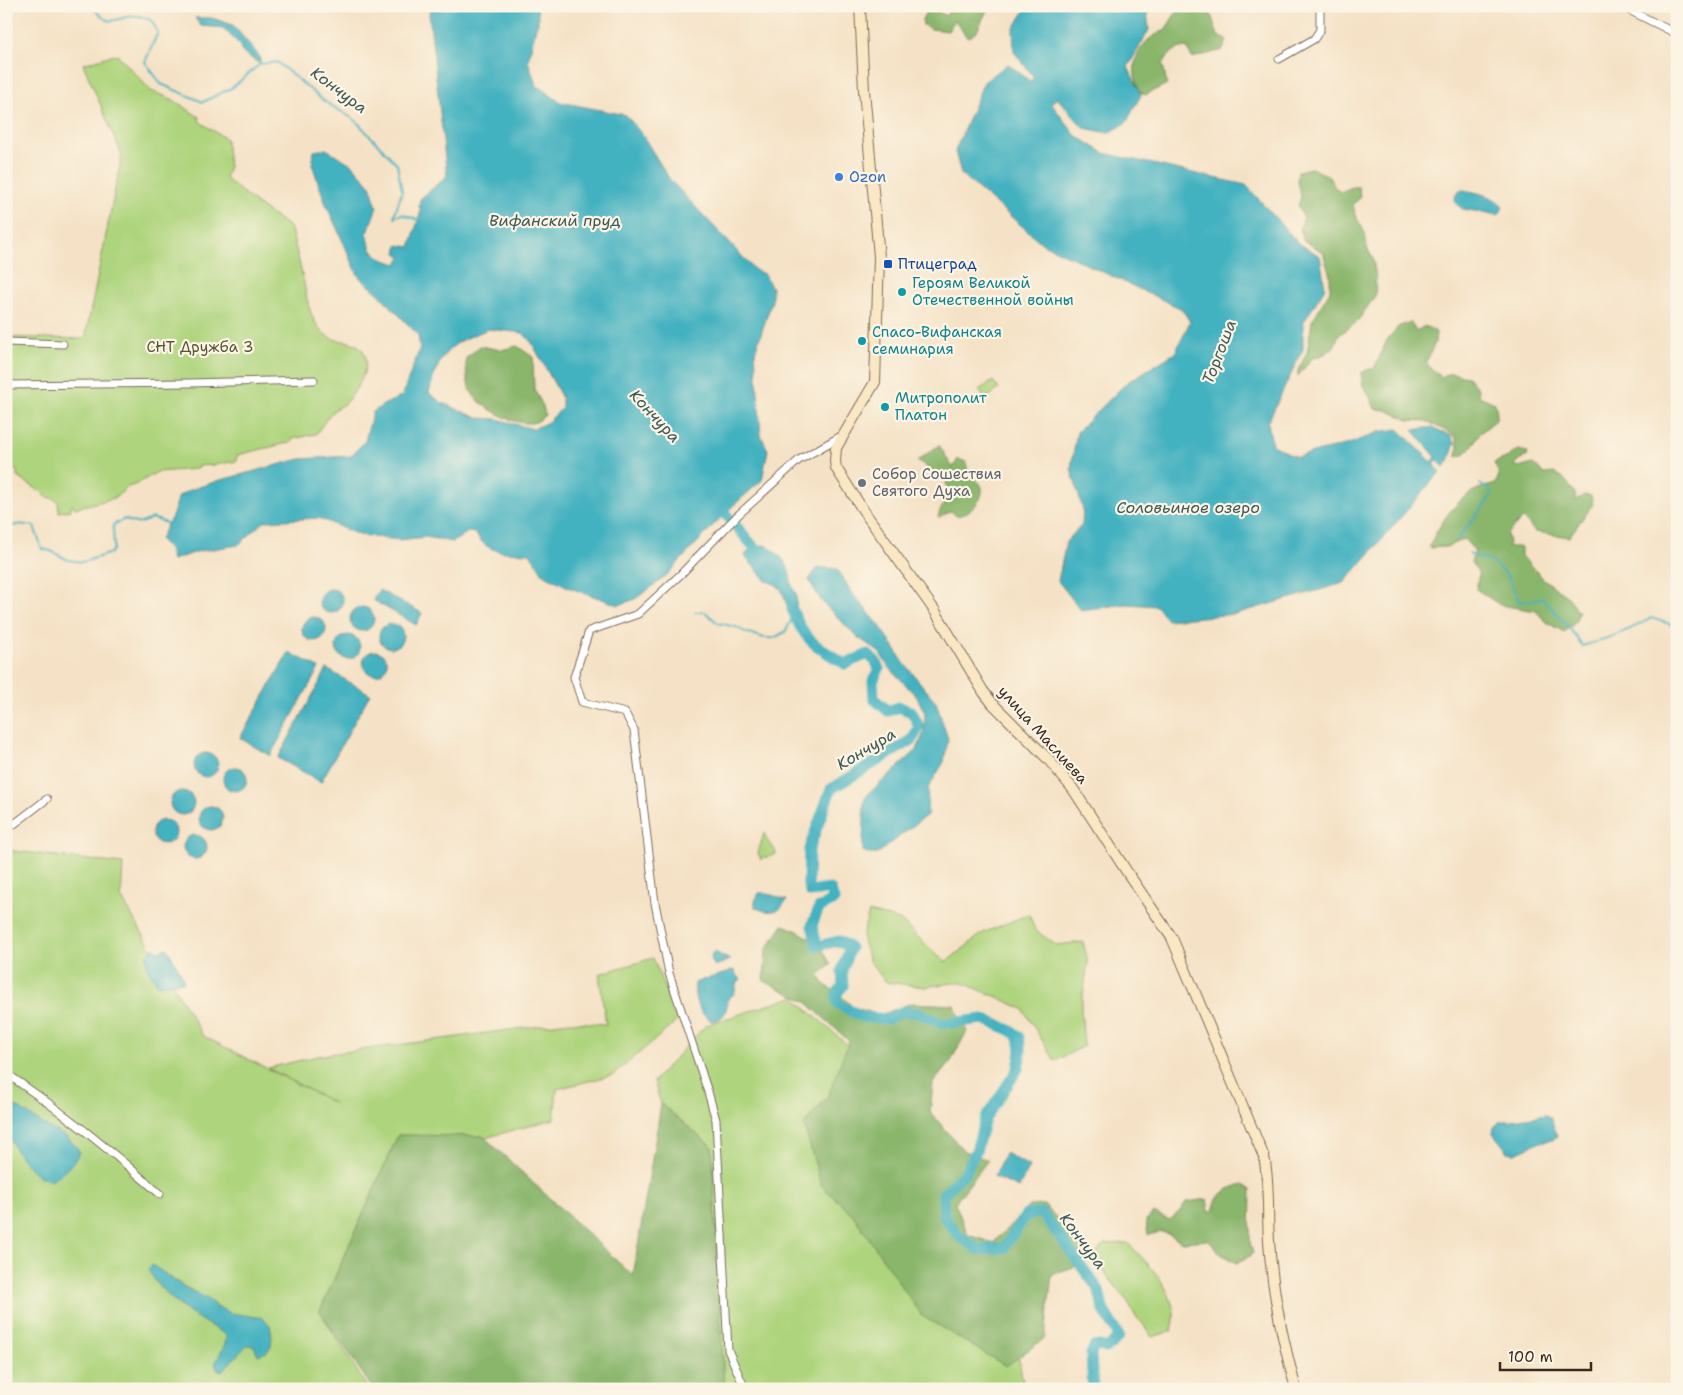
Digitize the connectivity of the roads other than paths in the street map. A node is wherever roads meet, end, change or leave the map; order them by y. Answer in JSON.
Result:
{"nodes":[{"id":1,"x":860,"y":6,"type":"edge"},
{"id":2,"x":1320,"y":6,"type":"edge"},
{"id":3,"x":1621,"y":6,"type":"edge"},
{"id":4,"x":1677,"y":34,"type":"edge"},
{"id":5,"x":1279,"y":59,"type":"dead end"},
{"id":6,"x":6,"y":342,"type":"edge"},
{"id":7,"x":63,"y":344,"type":"dead end"},
{"id":8,"x":314,"y":380,"type":"dead end"},
{"id":9,"x":6,"y":385,"type":"edge"},
{"id":10,"x":844,"y":434,"type":"junction"},
{"id":11,"x":47,"y":799,"type":"dead end"},
{"id":12,"x":6,"y":828,"type":"edge"},
{"id":13,"x":6,"y":1073,"type":"edge"},
{"id":14,"x":160,"y":1194,"type":"dead end"},
{"id":15,"x":745,"y":1389,"type":"edge"},
{"id":16,"x":1296,"y":1389,"type":"edge"}],
"edges":[{"from":1,"to":10,"type":"street"},
{"from":2,"to":5,"type":"street"},
{"from":3,"to":4,"type":"street"},
{"from":6,"to":7,"type":"street"},
{"from":8,"to":9,"type":"street"},
{"from":10,"to":15,"type":"street"},
{"from":10,"to":16,"type":"street","name":"улица Маслиева"},
{"from":11,"to":12,"type":"street"},
{"from":13,"to":14,"type":"street"}]}
